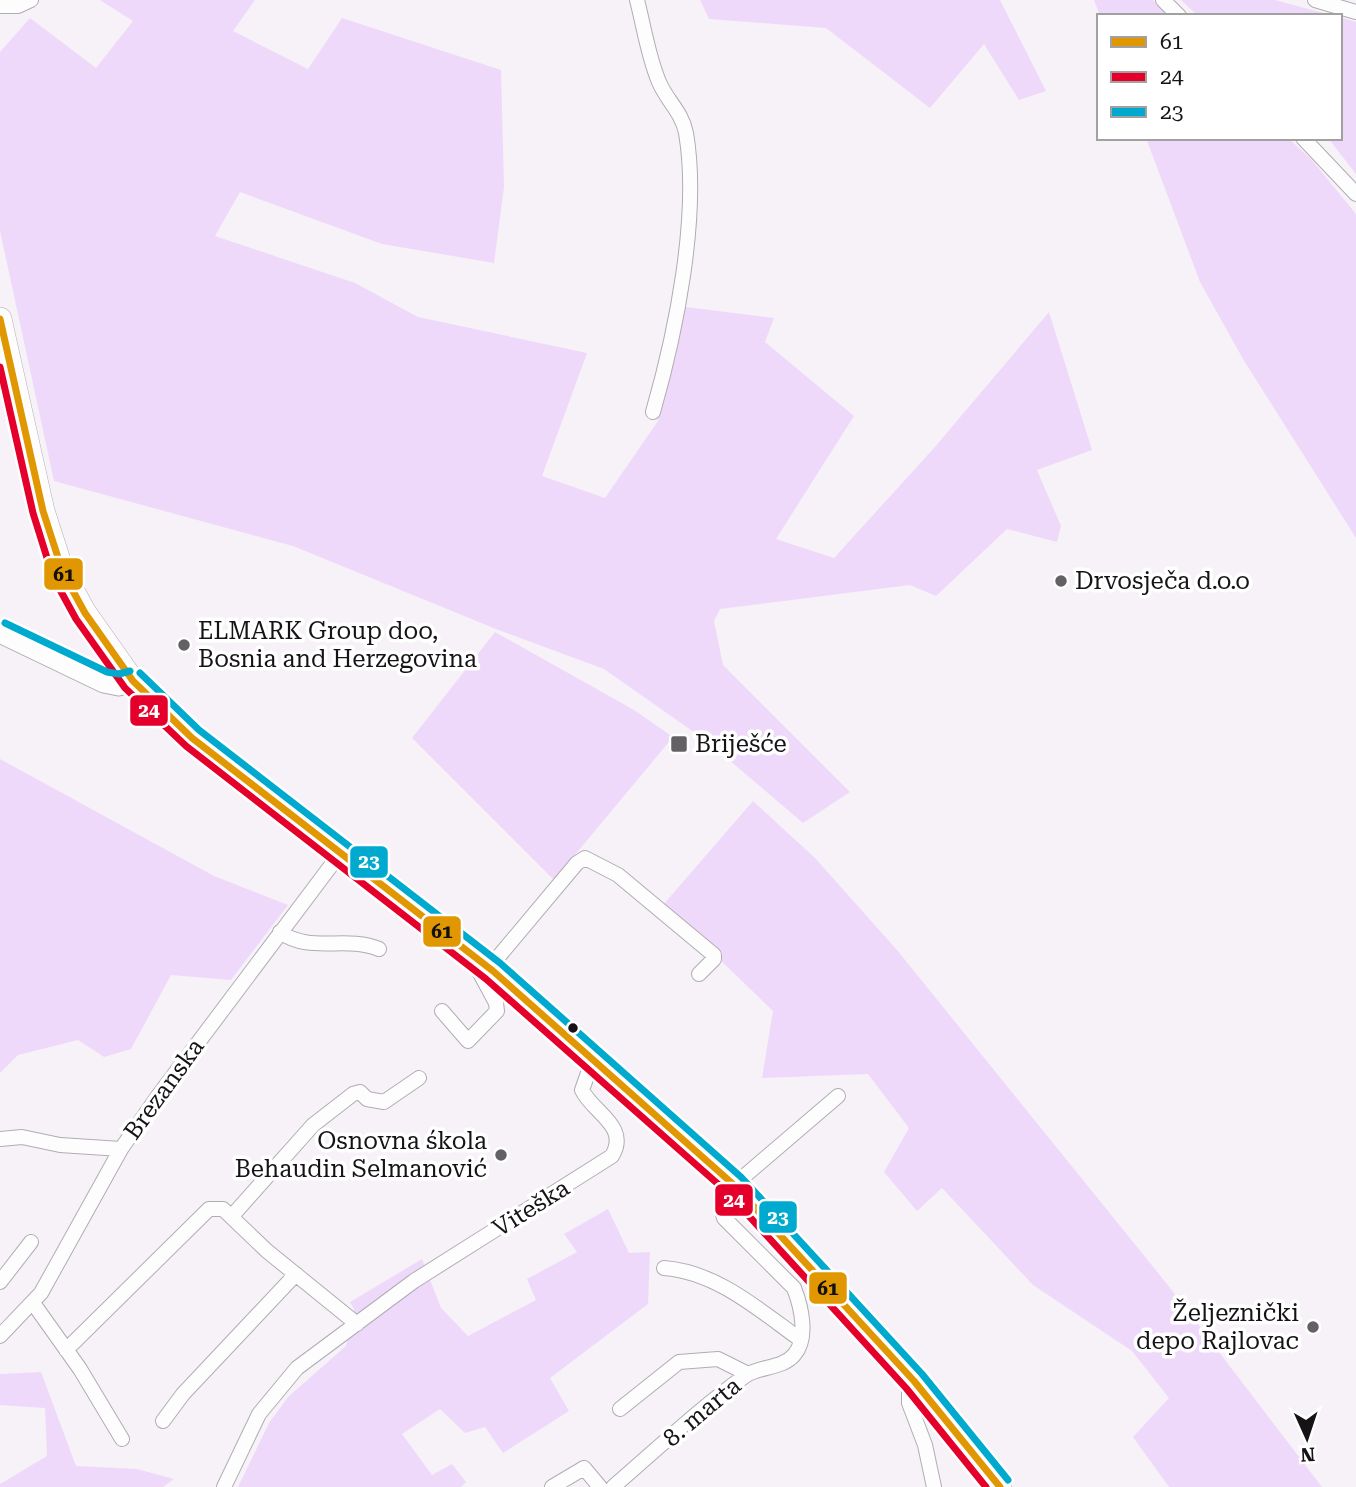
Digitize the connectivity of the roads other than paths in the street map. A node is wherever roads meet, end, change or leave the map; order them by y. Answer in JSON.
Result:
{"nodes":[{"id":1,"x":637,"y":0,"type":"edge"},
{"id":2,"x":1163,"y":0,"type":"edge"},
{"id":3,"x":1315,"y":0,"type":"edge"},
{"id":4,"x":20,"y":2,"type":"edge"},
{"id":5,"x":0,"y":6,"type":"edge"},
{"id":6,"x":1356,"y":12,"type":"edge"},
{"id":7,"x":1176,"y":14,"type":"edge"},
{"id":8,"x":1305,"y":140,"type":"edge"},
{"id":9,"x":1356,"y":194,"type":"edge"},
{"id":10,"x":0,"y":319,"type":"edge"},
{"id":11,"x":653,"y":412,"type":"dead end"},
{"id":12,"x":0,"y":632,"type":"edge"},
{"id":13,"x":133,"y":681,"type":"junction"},
{"id":14,"x":342,"y":851,"type":"junction"},
{"id":15,"x":280,"y":932,"type":"junction"},
{"id":16,"x":379,"y":949,"type":"dead end"},
{"id":17,"x":468,"y":951,"type":"junction"},
{"id":18,"x":489,"y":968,"type":"junction"},
{"id":19,"x":699,"y":974,"type":"dead end"},
{"id":20,"x":442,"y":1011,"type":"dead end"},
{"id":21,"x":593,"y":1059,"type":"junction"},
{"id":22,"x":419,"y":1078,"type":"dead end"},
{"id":23,"x":838,"y":1096,"type":"dead end"},
{"id":24,"x":0,"y":1139,"type":"edge"},
{"id":25,"x":121,"y":1149,"type":"junction"},
{"id":26,"x":734,"y":1185,"type":"junction"},
{"id":27,"x":232,"y":1216,"type":"junction"},
{"id":28,"x":31,"y":1242,"type":"dead end"},
{"id":29,"x":664,"y":1268,"type":"dead end"},
{"id":30,"x":296,"y":1273,"type":"junction"},
{"id":31,"x":0,"y":1282,"type":"edge"},
{"id":32,"x":33,"y":1303,"type":"junction"},
{"id":33,"x":357,"y":1324,"type":"junction"},
{"id":34,"x":0,"y":1336,"type":"edge"},
{"id":35,"x":801,"y":1340,"type":"junction"},
{"id":36,"x":66,"y":1350,"type":"junction"},
{"id":37,"x":748,"y":1374,"type":"junction"},
{"id":38,"x":914,"y":1381,"type":"junction"},
{"id":39,"x":620,"y":1409,"type":"dead end"},
{"id":40,"x":163,"y":1421,"type":"dead end"},
{"id":41,"x":122,"y":1439,"type":"dead end"},
{"id":42,"x":224,"y":1487,"type":"edge"},
{"id":43,"x":551,"y":1487,"type":"edge"},
{"id":44,"x":600,"y":1487,"type":"edge"},
{"id":45,"x":612,"y":1487,"type":"edge"},
{"id":46,"x":934,"y":1487,"type":"edge"},
{"id":47,"x":1000,"y":1487,"type":"edge"}],
"edges":[{"from":1,"to":11,"type":"street"},
{"from":2,"to":7,"type":"street"},
{"from":3,"to":6,"type":"street"},
{"from":4,"to":5,"type":"street"},
{"from":8,"to":9,"type":"street"},
{"from":10,"to":13,"type":"main road"},
{"from":12,"to":13,"type":"main road"},
{"from":13,"to":14,"type":"main road"},
{"from":14,"to":15,"type":"street","name":"Brezanska"},
{"from":14,"to":17,"type":"main road"},
{"from":15,"to":16,"type":"street"},
{"from":15,"to":25,"type":"street","name":"Brezanska"},
{"from":17,"to":18,"type":"main road"},
{"from":17,"to":20,"type":"street"},
{"from":18,"to":19,"type":"street"},
{"from":18,"to":21,"type":"main road"},
{"from":21,"to":26,"type":"main road"},
{"from":21,"to":33,"type":"street","name":"Viteška"},
{"from":22,"to":27,"type":"street"},
{"from":23,"to":26,"type":"street"},
{"from":24,"to":25,"type":"street"},
{"from":25,"to":32,"type":"street","name":"Brezanska"},
{"from":26,"to":35,"type":"street"},
{"from":26,"to":38,"type":"main road"},
{"from":27,"to":30,"type":"street"},
{"from":27,"to":36,"type":"street"},
{"from":28,"to":31,"type":"street"},
{"from":29,"to":35,"type":"street"},
{"from":30,"to":33,"type":"street"},
{"from":30,"to":40,"type":"street"},
{"from":32,"to":34,"type":"street","name":"Brezanska"},
{"from":32,"to":36,"type":"street"},
{"from":33,"to":42,"type":"street","name":"Viteška"},
{"from":35,"to":37,"type":"street","name":"8. marta"},
{"from":36,"to":41,"type":"street"},
{"from":37,"to":39,"type":"street"},
{"from":37,"to":45,"type":"street","name":"8. marta"},
{"from":38,"to":46,"type":"street"},
{"from":38,"to":47,"type":"main road"},
{"from":43,"to":44,"type":"street"}]}
